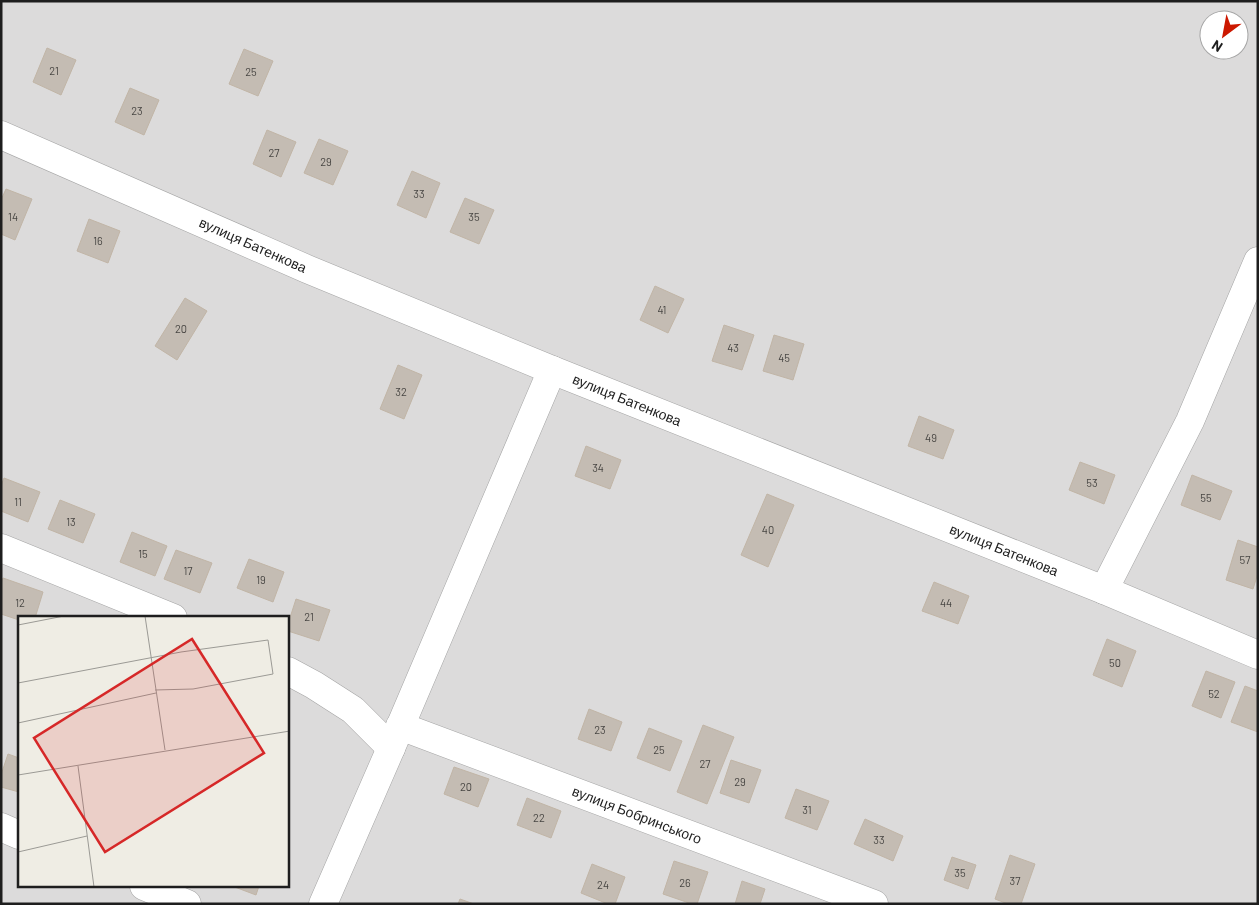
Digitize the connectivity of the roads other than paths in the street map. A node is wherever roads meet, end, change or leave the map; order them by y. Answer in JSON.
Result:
{"nodes":[{"id":1,"x":1,"y":135,"type":"edge"},
{"id":2,"x":1258,"y":260,"type":"edge"},
{"id":3,"x":552,"y":370,"type":"junction"},
{"id":4,"x":1,"y":548,"type":"edge"},
{"id":5,"x":1104,"y":590,"type":"junction"},
{"id":6,"x":168,"y":616,"type":"edge"},
{"id":7,"x":1258,"y":655,"type":"edge"},
{"id":8,"x":289,"y":672,"type":"edge"},
{"id":9,"x":396,"y":737,"type":"junction"},
{"id":10,"x":1,"y":827,"type":"edge"},
{"id":11,"x":18,"y":835,"type":"edge"},
{"id":12,"x":149,"y":888,"type":"edge"},
{"id":13,"x":187,"y":904,"type":"edge"},
{"id":14,"x":323,"y":904,"type":"edge"},
{"id":15,"x":874,"y":904,"type":"edge"}],
"edges":[{"from":1,"to":3,"type":"street","name":"вулиця Батенкова"},
{"from":2,"to":5,"type":"street"},
{"from":3,"to":5,"type":"street","name":"вулиця Батенкова"},
{"from":3,"to":9,"type":"street"},
{"from":4,"to":6,"type":"street"},
{"from":5,"to":7,"type":"street","name":"вулиця Батенкова"},
{"from":8,"to":9,"type":"street","name":"вулиця Бобринського"},
{"from":9,"to":14,"type":"street"},
{"from":9,"to":15,"type":"street","name":"вулиця Бобринського"},
{"from":10,"to":11,"type":"street"},
{"from":12,"to":13,"type":"street"}]}
